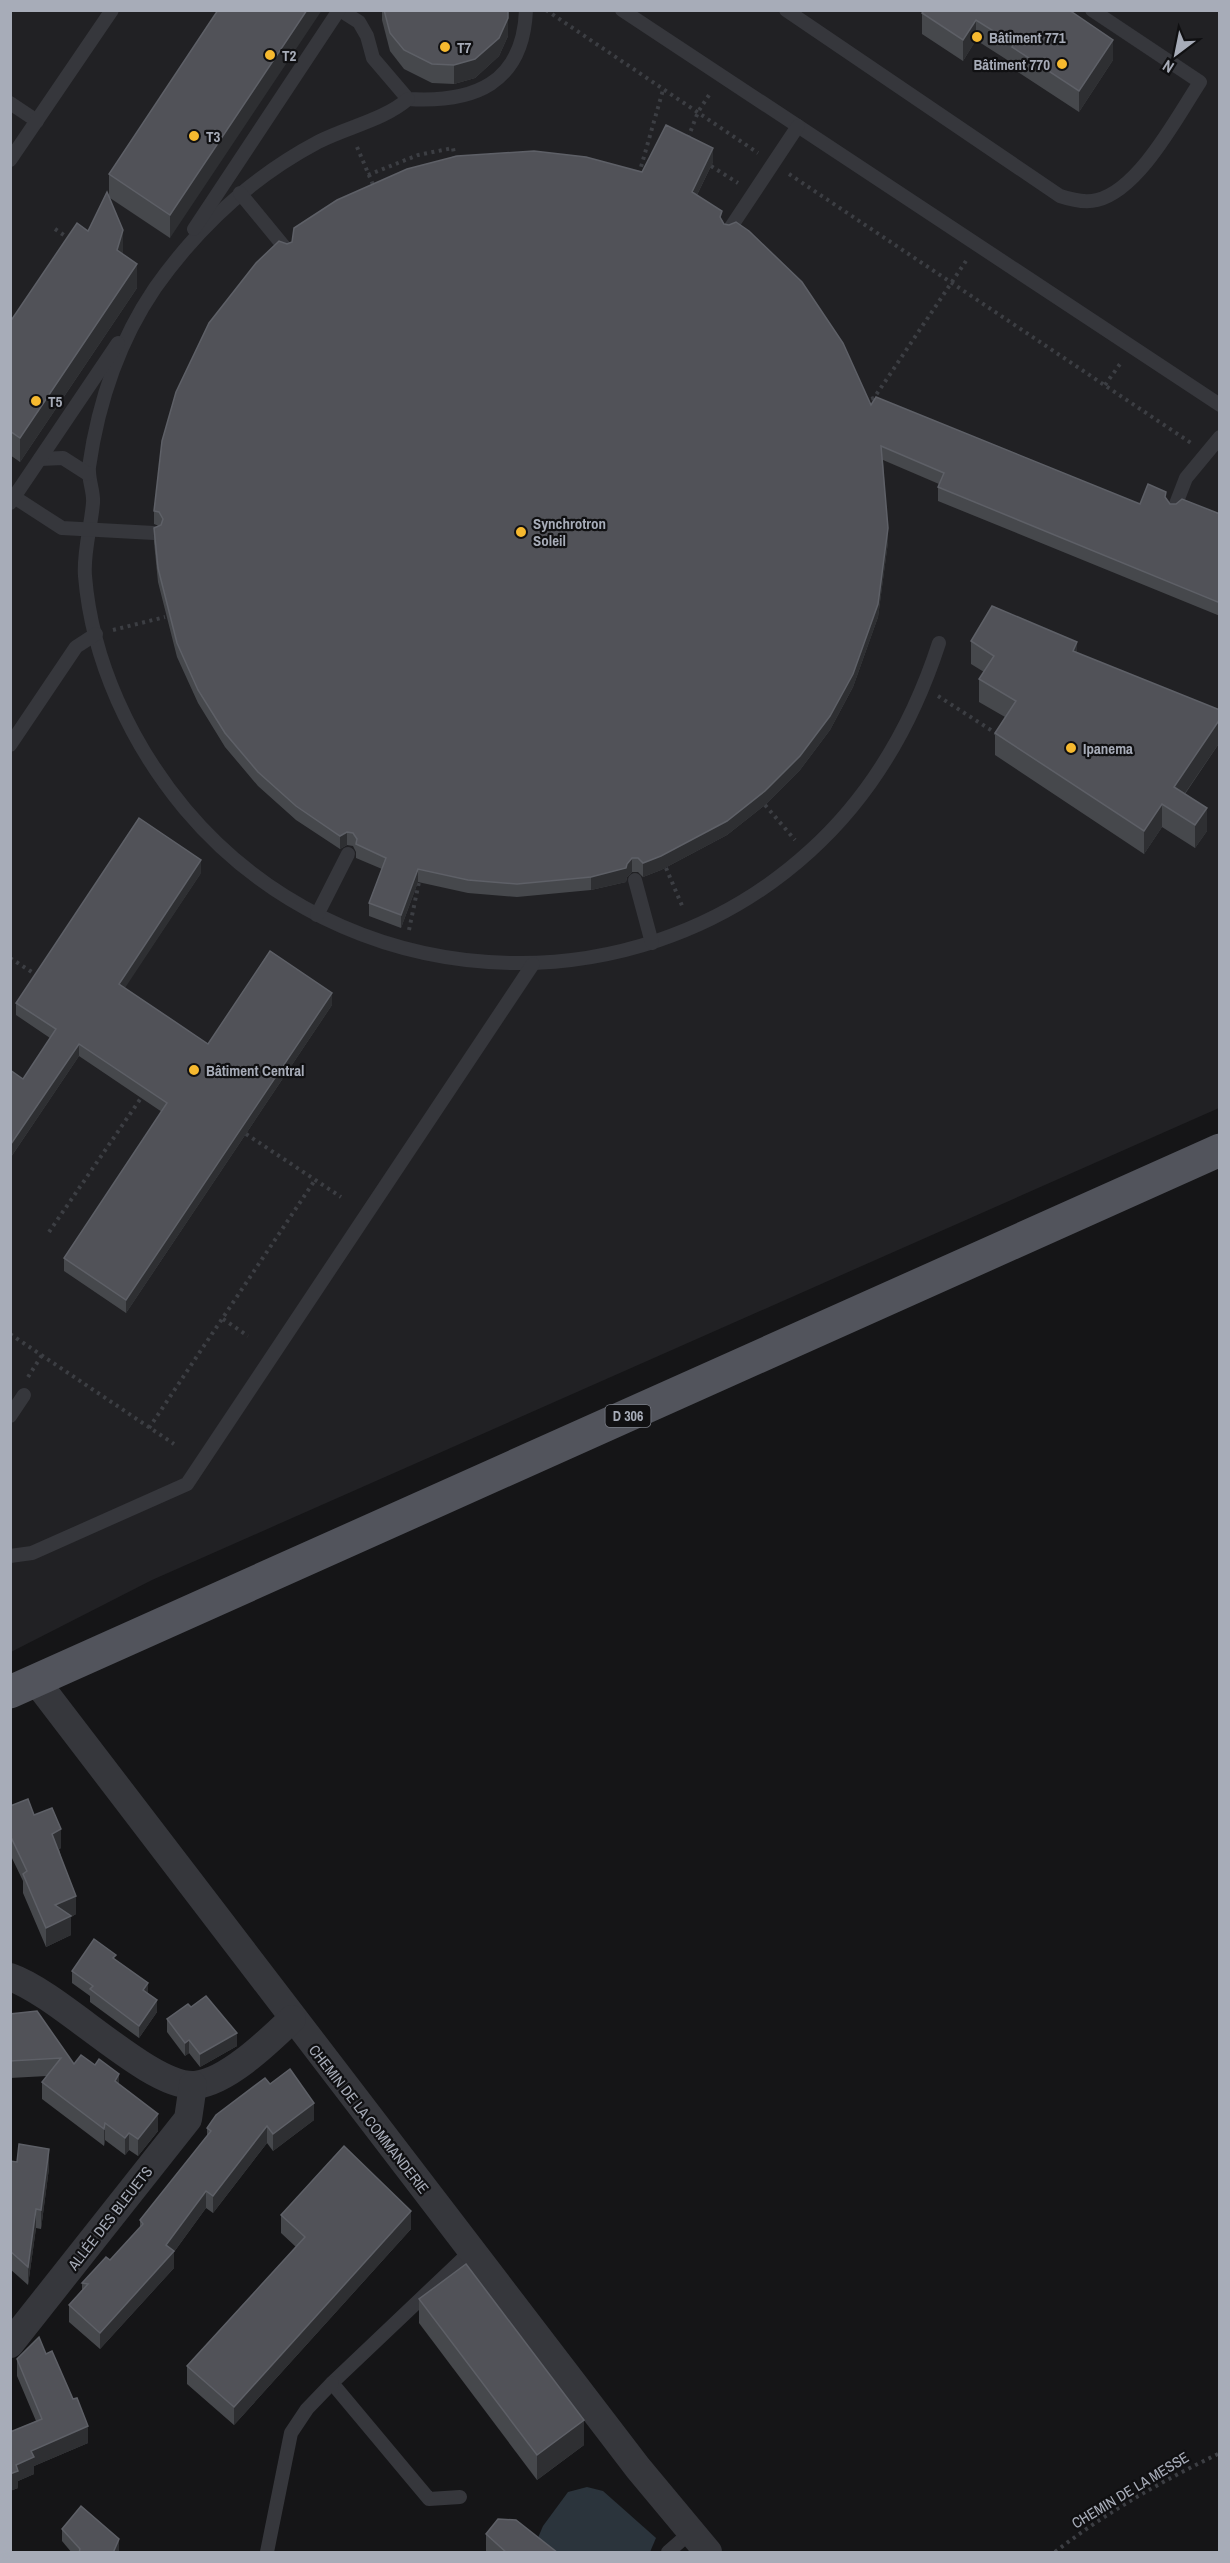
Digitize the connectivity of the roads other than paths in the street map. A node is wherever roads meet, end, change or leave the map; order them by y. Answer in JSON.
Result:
{"nodes":[{"id":1,"x":112,"y":10,"type":"edge"},
{"id":2,"x":340,"y":10,"type":"edge"},
{"id":3,"x":526,"y":10,"type":"edge"},
{"id":4,"x":622,"y":10,"type":"edge"},
{"id":5,"x":786,"y":10,"type":"edge"},
{"id":6,"x":1092,"y":10,"type":"edge"},
{"id":7,"x":408,"y":99,"type":"junction"},
{"id":8,"x":10,"y":103,"type":"edge"},
{"id":9,"x":38,"y":121,"type":"junction"},
{"id":10,"x":798,"y":126,"type":"junction"},
{"id":11,"x":10,"y":160,"type":"edge"},
{"id":12,"x":240,"y":193,"type":"junction"},
{"id":13,"x":729,"y":230,"type":"edge"},
{"id":14,"x":286,"y":249,"type":"edge"},
{"id":15,"x":152,"y":292,"type":"junction"},
{"id":16,"x":1220,"y":405,"type":"edge"},
{"id":17,"x":1220,"y":437,"type":"edge"},
{"id":18,"x":40,"y":459,"type":"junction"},
{"id":19,"x":88,"y":474,"type":"junction"},
{"id":20,"x":12,"y":500,"type":"edge"},
{"id":21,"x":1174,"y":509,"type":"edge"},
{"id":22,"x":90,"y":531,"type":"junction"},
{"id":23,"x":154,"y":533,"type":"edge"},
{"id":24,"x":96,"y":634,"type":"junction"},
{"id":25,"x":939,"y":643,"type":"dead end"},
{"id":26,"x":10,"y":745,"type":"edge"},
{"id":27,"x":348,"y":854,"type":"dead end"},
{"id":28,"x":635,"y":880,"type":"dead end"},
{"id":29,"x":318,"y":915,"type":"junction"},
{"id":30,"x":652,"y":943,"type":"junction"},
{"id":31,"x":533,"y":963,"type":"junction"},
{"id":32,"x":1220,"y":1150,"type":"edge"},
{"id":33,"x":24,"y":1395,"type":"dead end"},
{"id":34,"x":10,"y":1416,"type":"edge"},
{"id":35,"x":10,"y":1556,"type":"edge"},
{"id":36,"x":23,"y":1687,"type":"edge"},
{"id":37,"x":10,"y":1977,"type":"edge"},
{"id":38,"x":292,"y":2019,"type":"junction"},
{"id":39,"x":193,"y":2085,"type":"junction"},
{"id":40,"x":471,"y":2251,"type":"junction"},
{"id":41,"x":10,"y":2344,"type":"edge"},
{"id":42,"x":332,"y":2383,"type":"junction"},
{"id":43,"x":460,"y":2497,"type":"dead end"},
{"id":44,"x":700,"y":2542,"type":"edge"},
{"id":45,"x":267,"y":2553,"type":"edge"},
{"id":46,"x":668,"y":2553,"type":"edge"}],
"edges":[{"from":1,"to":9,"type":"lane"},
{"from":2,"to":7,"type":"lane"},
{"from":2,"to":15,"type":"lane"},
{"from":3,"to":7,"type":"lane"},
{"from":4,"to":10,"type":"lane"},
{"from":5,"to":6,"type":"lane"},
{"from":7,"to":12,"type":"lane"},
{"from":8,"to":9,"type":"lane"},
{"from":9,"to":11,"type":"lane"},
{"from":10,"to":13,"type":"lane"},
{"from":10,"to":16,"type":"lane"},
{"from":12,"to":14,"type":"lane"},
{"from":12,"to":15,"type":"lane"},
{"from":15,"to":18,"type":"lane"},
{"from":15,"to":19,"type":"lane"},
{"from":17,"to":21,"type":"lane"},
{"from":18,"to":19,"type":"lane"},
{"from":18,"to":20,"type":"lane"},
{"from":19,"to":22,"type":"lane"},
{"from":20,"to":22,"type":"lane"},
{"from":22,"to":23,"type":"lane"},
{"from":22,"to":24,"type":"lane"},
{"from":24,"to":26,"type":"lane"},
{"from":24,"to":29,"type":"lane"},
{"from":25,"to":30,"type":"lane"},
{"from":27,"to":29,"type":"lane"},
{"from":28,"to":30,"type":"lane"},
{"from":29,"to":31,"type":"lane"},
{"from":30,"to":31,"type":"lane"},
{"from":31,"to":35,"type":"lane"},
{"from":32,"to":36,"type":"main road","number":"D 306"},
{"from":33,"to":34,"type":"lane"},
{"from":36,"to":38,"type":"street","name":"CHEMIN DE LA COMMANDERIE"},
{"from":37,"to":39,"type":"street"},
{"from":38,"to":39,"type":"street"},
{"from":38,"to":40,"type":"street","name":"CHEMIN DE LA COMMANDERIE"},
{"from":39,"to":41,"type":"street","name":"ALLÉE DES BLEUETS"},
{"from":40,"to":42,"type":"lane"},
{"from":40,"to":44,"type":"street","name":"CHEMIN DE LA COMMANDERIE"},
{"from":42,"to":43,"type":"lane"},
{"from":42,"to":45,"type":"lane"},
{"from":44,"to":46,"type":"lane"}]}
